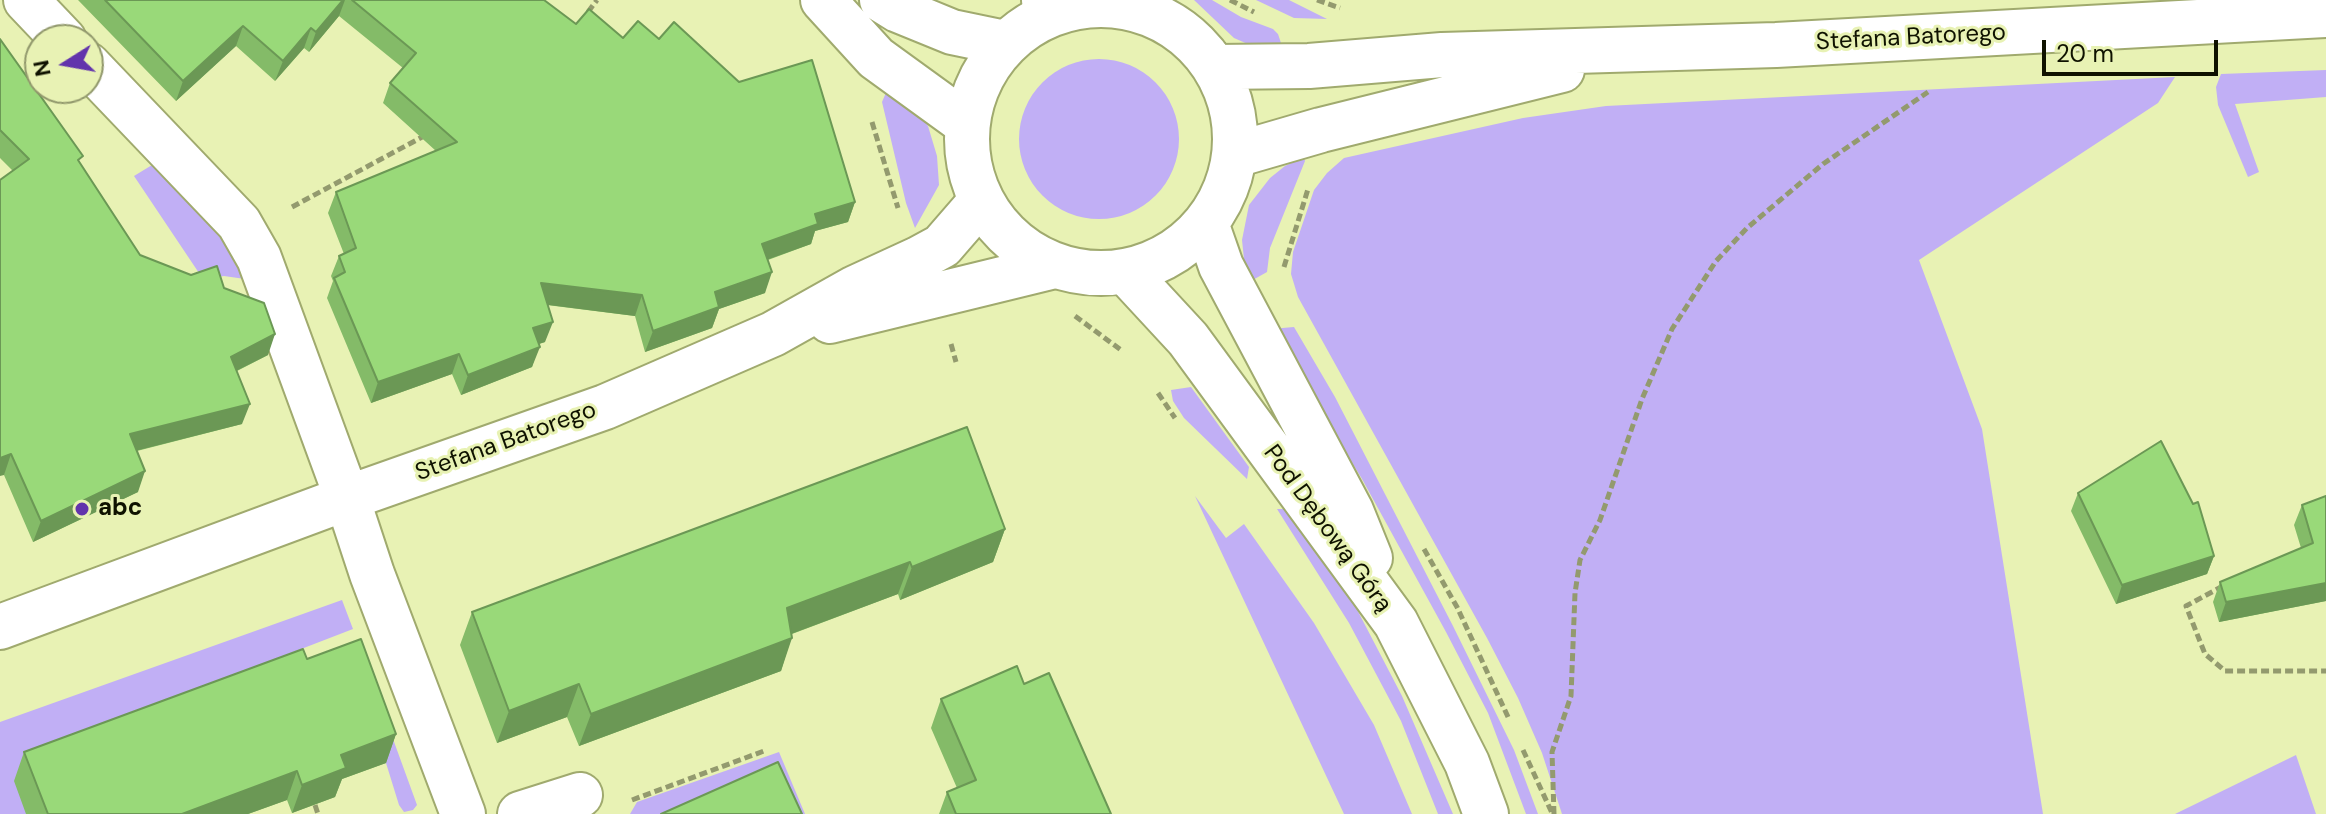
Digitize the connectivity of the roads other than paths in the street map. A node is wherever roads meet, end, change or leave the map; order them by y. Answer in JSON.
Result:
{"nodes":[{"id":1,"x":26,"y":0,"type":"edge"},
{"id":2,"x":823,"y":0,"type":"edge"},
{"id":3,"x":882,"y":0,"type":"edge"},
{"id":4,"x":1045,"y":7,"type":"edge"},
{"id":5,"x":1147,"y":7,"type":"edge"},
{"id":6,"x":2326,"y":15,"type":"edge"},
{"id":7,"x":49,"y":24,"type":"edge"},
{"id":8,"x":1005,"y":43,"type":"junction"},
{"id":9,"x":1639,"y":50,"type":"junction"},
{"id":10,"x":1215,"y":67,"type":"junction"},
{"id":11,"x":104,"y":82,"type":"edge"},
{"id":12,"x":967,"y":124,"type":"junction"},
{"id":13,"x":1235,"y":155,"type":"junction"},
{"id":14,"x":981,"y":201,"type":"junction"},
{"id":15,"x":1206,"y":223,"type":"junction"},
{"id":16,"x":1055,"y":266,"type":"junction"},
{"id":17,"x":1126,"y":272,"type":"junction"},
{"id":18,"x":773,"y":334,"type":"junction"},
{"id":19,"x":347,"y":498,"type":"junction"},
{"id":20,"x":1396,"y":623,"type":"junction"},
{"id":21,"x":0,"y":627,"type":"edge"},
{"id":22,"x":580,"y":795,"type":"dead end"},
{"id":23,"x":463,"y":814,"type":"edge"},
{"id":24,"x":520,"y":814,"type":"edge"},
{"id":25,"x":1486,"y":814,"type":"edge"}],
"edges":[{"from":1,"to":7,"type":"street"},
{"from":2,"to":12,"type":"street"},
{"from":3,"to":8,"type":"street"},
{"from":4,"to":5,"type":"street"},
{"from":4,"to":8,"type":"street"},
{"from":5,"to":10,"type":"street"},
{"from":6,"to":9,"type":"street","name":"Stefana Batorego"},
{"from":8,"to":12,"type":"street"},
{"from":9,"to":10,"type":"street","name":"Stefana Batorego"},
{"from":9,"to":13,"type":"street","name":"Stefana Batorego"},
{"from":10,"to":13,"type":"street"},
{"from":11,"to":19,"type":"street"},
{"from":12,"to":14,"type":"street"},
{"from":13,"to":15,"type":"street"},
{"from":14,"to":16,"type":"street"},
{"from":14,"to":18,"type":"street","name":"Stefana Batorego"},
{"from":15,"to":17,"type":"street"},
{"from":15,"to":20,"type":"street"},
{"from":16,"to":17,"type":"street"},
{"from":16,"to":18,"type":"street"},
{"from":17,"to":20,"type":"street","name":"Pod Dębową Górą"},
{"from":18,"to":19,"type":"street","name":"Stefana Batorego"},
{"from":19,"to":21,"type":"street","name":"Stefana Batorego"},
{"from":19,"to":23,"type":"street"},
{"from":20,"to":25,"type":"street","name":"Pod Dębową Górą"},
{"from":22,"to":24,"type":"street"}]}
